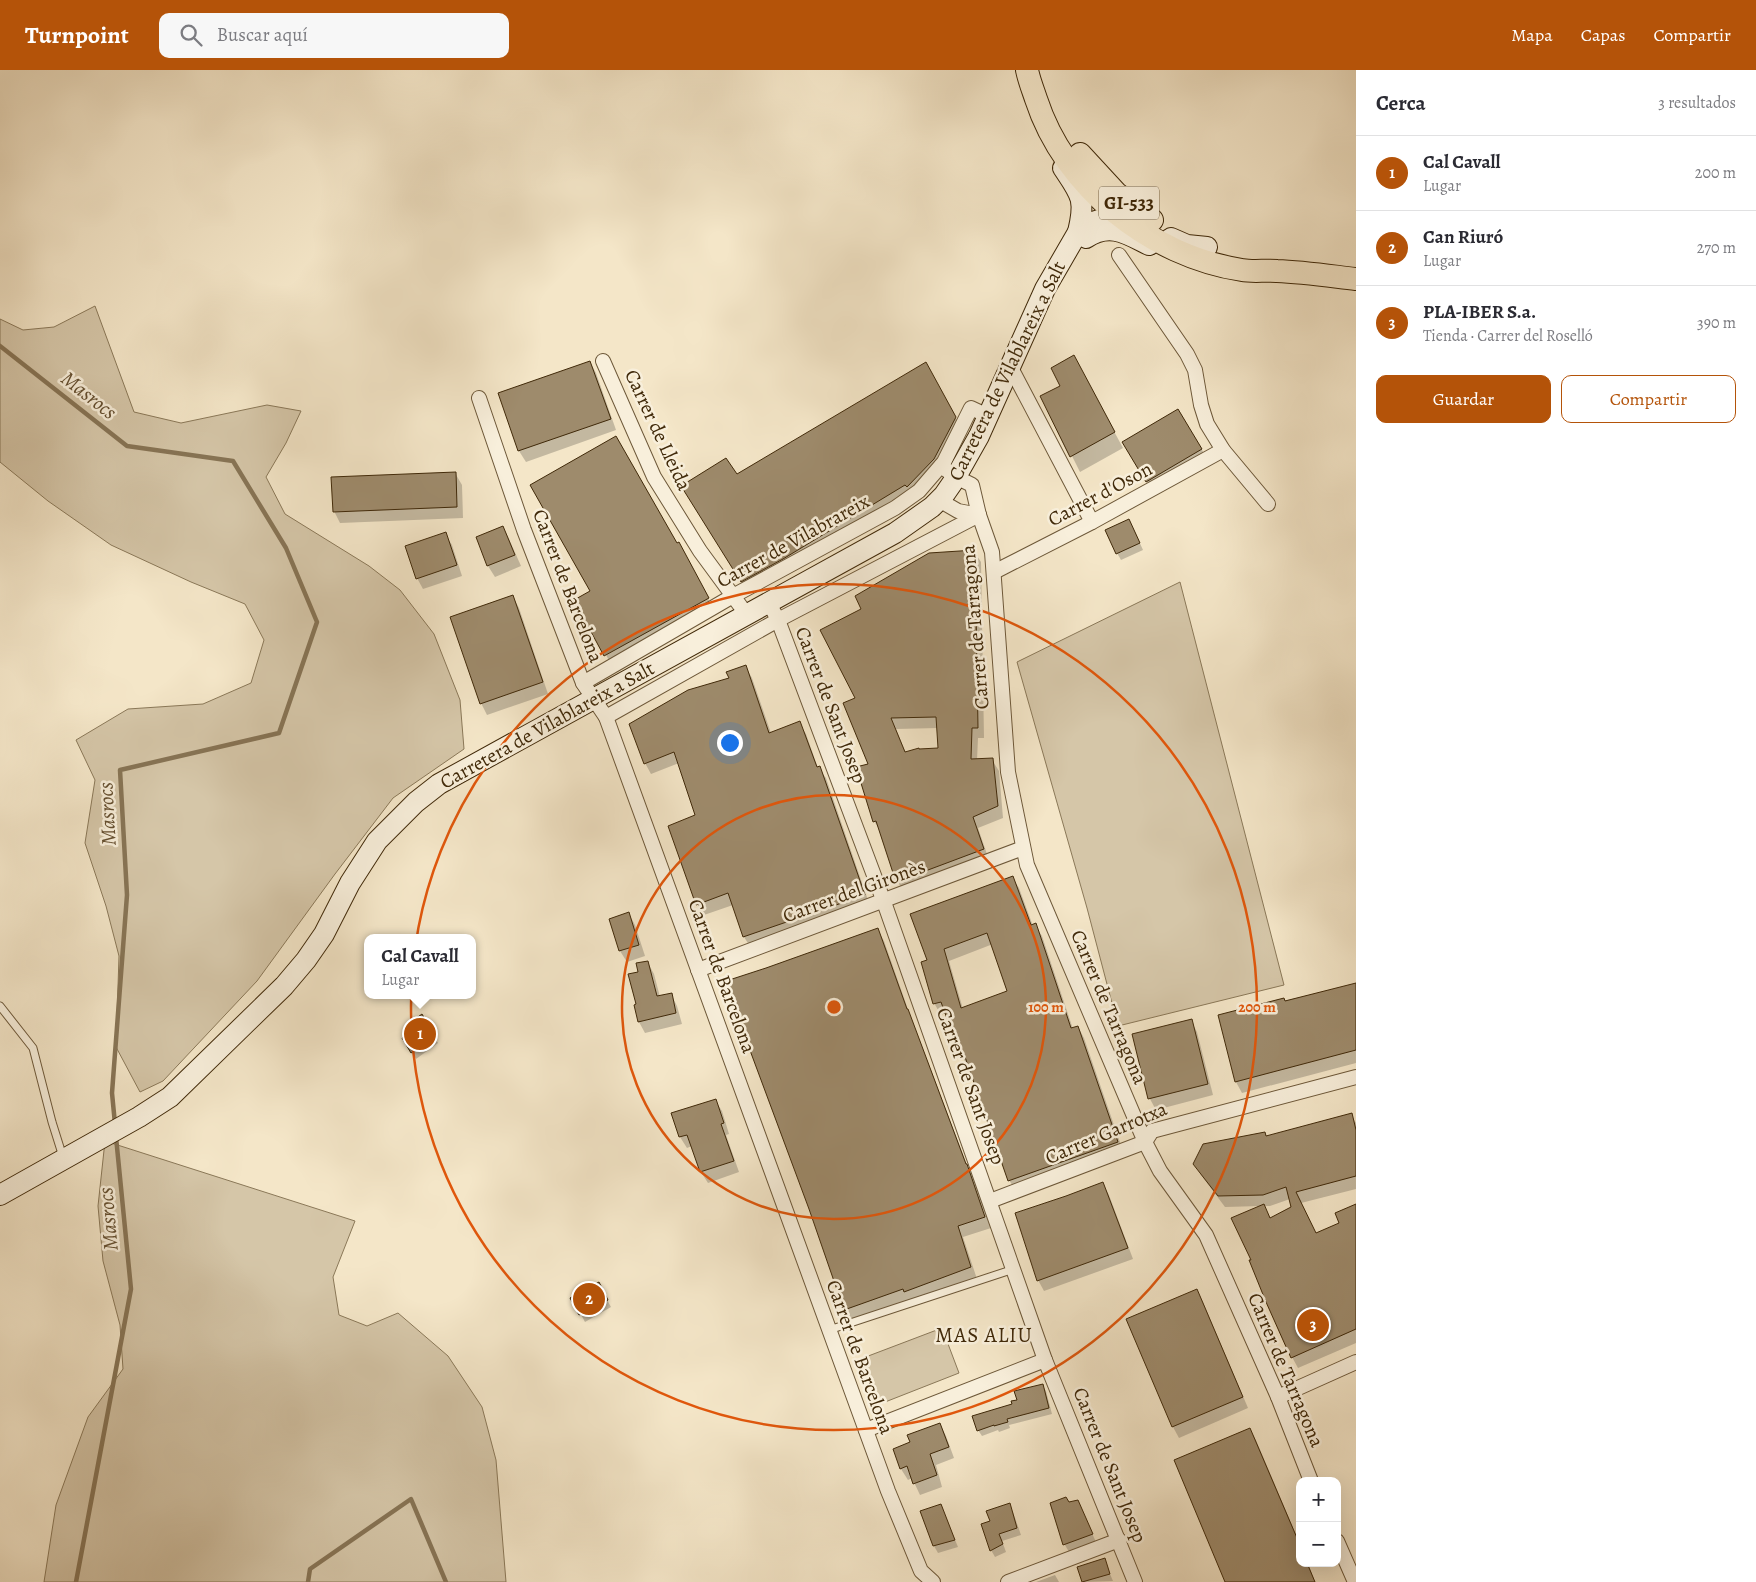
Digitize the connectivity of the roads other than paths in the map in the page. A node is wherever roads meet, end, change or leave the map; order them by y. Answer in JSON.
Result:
{"nodes":[{"id":1,"x":1031,"y":71,"type":"edge"},
{"id":2,"x":1117,"y":214,"type":"junction"},
{"id":3,"x":1078,"y":232,"type":"junction"},
{"id":4,"x":1207,"y":247,"type":"junction"},
{"id":5,"x":1068,"y":250,"type":"junction"},
{"id":6,"x":1119,"y":255,"type":"dead end"},
{"id":7,"x":1228,"y":267,"type":"junction"},
{"id":8,"x":1278,"y":270,"type":"junction"},
{"id":9,"x":1356,"y":279,"type":"edge"},
{"id":10,"x":603,"y":361,"type":"dead end"},
{"id":11,"x":1010,"y":366,"type":"junction"},
{"id":12,"x":479,"y":398,"type":"dead end"},
{"id":13,"x":988,"y":416,"type":"junction"},
{"id":14,"x":1223,"y":450,"type":"junction"},
{"id":15,"x":956,"y":476,"type":"junction"},
{"id":16,"x":939,"y":500,"type":"junction"},
{"id":17,"x":1268,"y":504,"type":"dead end"},
{"id":18,"x":979,"y":515,"type":"junction"},
{"id":19,"x":1092,"y":522,"type":"junction"},
{"id":20,"x":994,"y":572,"type":"junction"},
{"id":21,"x":733,"y":596,"type":"junction"},
{"id":22,"x":773,"y":611,"type":"junction"},
{"id":23,"x":747,"y":614,"type":"junction"},
{"id":24,"x":589,"y":691,"type":"junction"},
{"id":25,"x":606,"y":717,"type":"junction"},
{"id":26,"x":1023,"y":848,"type":"junction"},
{"id":27,"x":884,"y":902,"type":"junction"},
{"id":28,"x":698,"y":970,"type":"junction"},
{"id":29,"x":0,"y":1006,"type":"edge"},
{"id":30,"x":1356,"y":1078,"type":"edge"},
{"id":31,"x":1145,"y":1142,"type":"junction"},
{"id":32,"x":64,"y":1159,"type":"junction"},
{"id":33,"x":0,"y":1195,"type":"edge"},
{"id":34,"x":990,"y":1201,"type":"junction"},
{"id":35,"x":1014,"y":1269,"type":"junction"},
{"id":36,"x":829,"y":1330,"type":"junction"},
{"id":37,"x":1045,"y":1360,"type":"junction"},
{"id":38,"x":1356,"y":1362,"type":"edge"},
{"id":39,"x":1278,"y":1397,"type":"junction"},
{"id":40,"x":866,"y":1430,"type":"junction"},
{"id":41,"x":1309,"y":1477,"type":"edge"},
{"id":42,"x":1119,"y":1540,"type":"junction"},
{"id":43,"x":1341,"y":1550,"type":"edge"},
{"id":44,"x":933,"y":1582,"type":"edge"},
{"id":45,"x":1008,"y":1582,"type":"edge"},
{"id":46,"x":1135,"y":1582,"type":"edge"},
{"id":47,"x":1355,"y":1582,"type":"edge"}],
"edges":[{"from":1,"to":2,"type":"main road","number":"GI-533"},
{"from":1,"to":3,"type":"street"},
{"from":1,"to":4,"type":"main road","number":"GI-533"},
{"from":2,"to":3,"type":"street"},
{"from":2,"to":4,"type":"street"},
{"from":2,"to":7,"type":"main road","number":"GI-533"},
{"from":3,"to":5,"type":"street","name":"Carretera de Vilablareix a Salt"},
{"from":4,"to":8,"type":"main road","number":"GI-533"},
{"from":5,"to":7,"type":"street"},
{"from":5,"to":11,"type":"street","name":"Carretera de Vilablareix a Salt"},
{"from":6,"to":14,"type":"street"},
{"from":7,"to":8,"type":"main road","number":"GI-533"},
{"from":8,"to":9,"type":"main road","number":"GI-533"},
{"from":10,"to":21,"type":"street","name":"Carrer de Lleida"},
{"from":11,"to":13,"type":"street","name":"Carretera de Vilablareix a Salt"},
{"from":11,"to":19,"type":"street"},
{"from":12,"to":24,"type":"street","name":"Carrer de Barcelona"},
{"from":13,"to":15,"type":"street","name":"Carretera de Vilablareix a Salt"},
{"from":13,"to":15,"type":"street","name":"Carrer de Vilabrareix"},
{"from":14,"to":17,"type":"street"},
{"from":14,"to":19,"type":"street","name":"Carrer d'Oson"},
{"from":15,"to":16,"type":"street","name":"Carretera de Vilablareix a Salt"},
{"from":15,"to":18,"type":"street","name":"Carrer de Tarragona"},
{"from":15,"to":21,"type":"street","name":"Carrer de Vilabrareix"},
{"from":16,"to":18,"type":"street","name":"Carrer de Tarragona"},
{"from":16,"to":22,"type":"street","name":"Carretera de Vilablareix a Salt"},
{"from":18,"to":20,"type":"street","name":"Carrer de Tarragona"},
{"from":18,"to":22,"type":"street"},
{"from":19,"to":20,"type":"street","name":"Carrer d'Oson"},
{"from":20,"to":26,"type":"street","name":"Carrer de Tarragona"},
{"from":21,"to":23,"type":"street","name":"Carrer de Lleida"},
{"from":21,"to":24,"type":"street","name":"Carrer de Vilabrareix"},
{"from":22,"to":23,"type":"street","name":"Carretera de Vilablareix a Salt"},
{"from":22,"to":25,"type":"street"},
{"from":22,"to":27,"type":"street","name":"Carrer de Sant Josep"},
{"from":23,"to":24,"type":"street","name":"Carretera de Vilablareix a Salt"},
{"from":24,"to":25,"type":"street","name":"Carrer de Barcelona"},
{"from":24,"to":32,"type":"street","name":"Carretera de Vilablareix a Salt"},
{"from":25,"to":28,"type":"street","name":"Carrer de Barcelona"},
{"from":26,"to":27,"type":"street","name":"Carrer del Gironès"},
{"from":26,"to":31,"type":"street","name":"Carrer de Tarragona"},
{"from":27,"to":28,"type":"street","name":"Carrer del Gironès"},
{"from":27,"to":34,"type":"street","name":"Carrer de Sant Josep"},
{"from":28,"to":36,"type":"street","name":"Carrer de Barcelona"},
{"from":29,"to":32,"type":"lane"},
{"from":30,"to":31,"type":"street","name":"Carrer Garrotxa"},
{"from":31,"to":34,"type":"street","name":"Carrer Garrotxa"},
{"from":31,"to":39,"type":"street","name":"Carrer de Tarragona"},
{"from":32,"to":33,"type":"street","name":"Carretera de Vilablareix a Salt"},
{"from":34,"to":35,"type":"street","name":"Carrer de Sant Josep"},
{"from":35,"to":36,"type":"lane"},
{"from":35,"to":37,"type":"street","name":"Carrer de Sant Josep"},
{"from":36,"to":40,"type":"street","name":"Carrer de Barcelona"},
{"from":37,"to":40,"type":"street"},
{"from":37,"to":42,"type":"street","name":"Carrer de Sant Josep"},
{"from":38,"to":39,"type":"street"},
{"from":39,"to":41,"type":"street","name":"Carrer de Tarragona"},
{"from":40,"to":44,"type":"street","name":"Carrer de Barcelona"},
{"from":42,"to":45,"type":"street"},
{"from":42,"to":46,"type":"street","name":"Carrer de Sant Josep"},
{"from":43,"to":47,"type":"street"}]}
